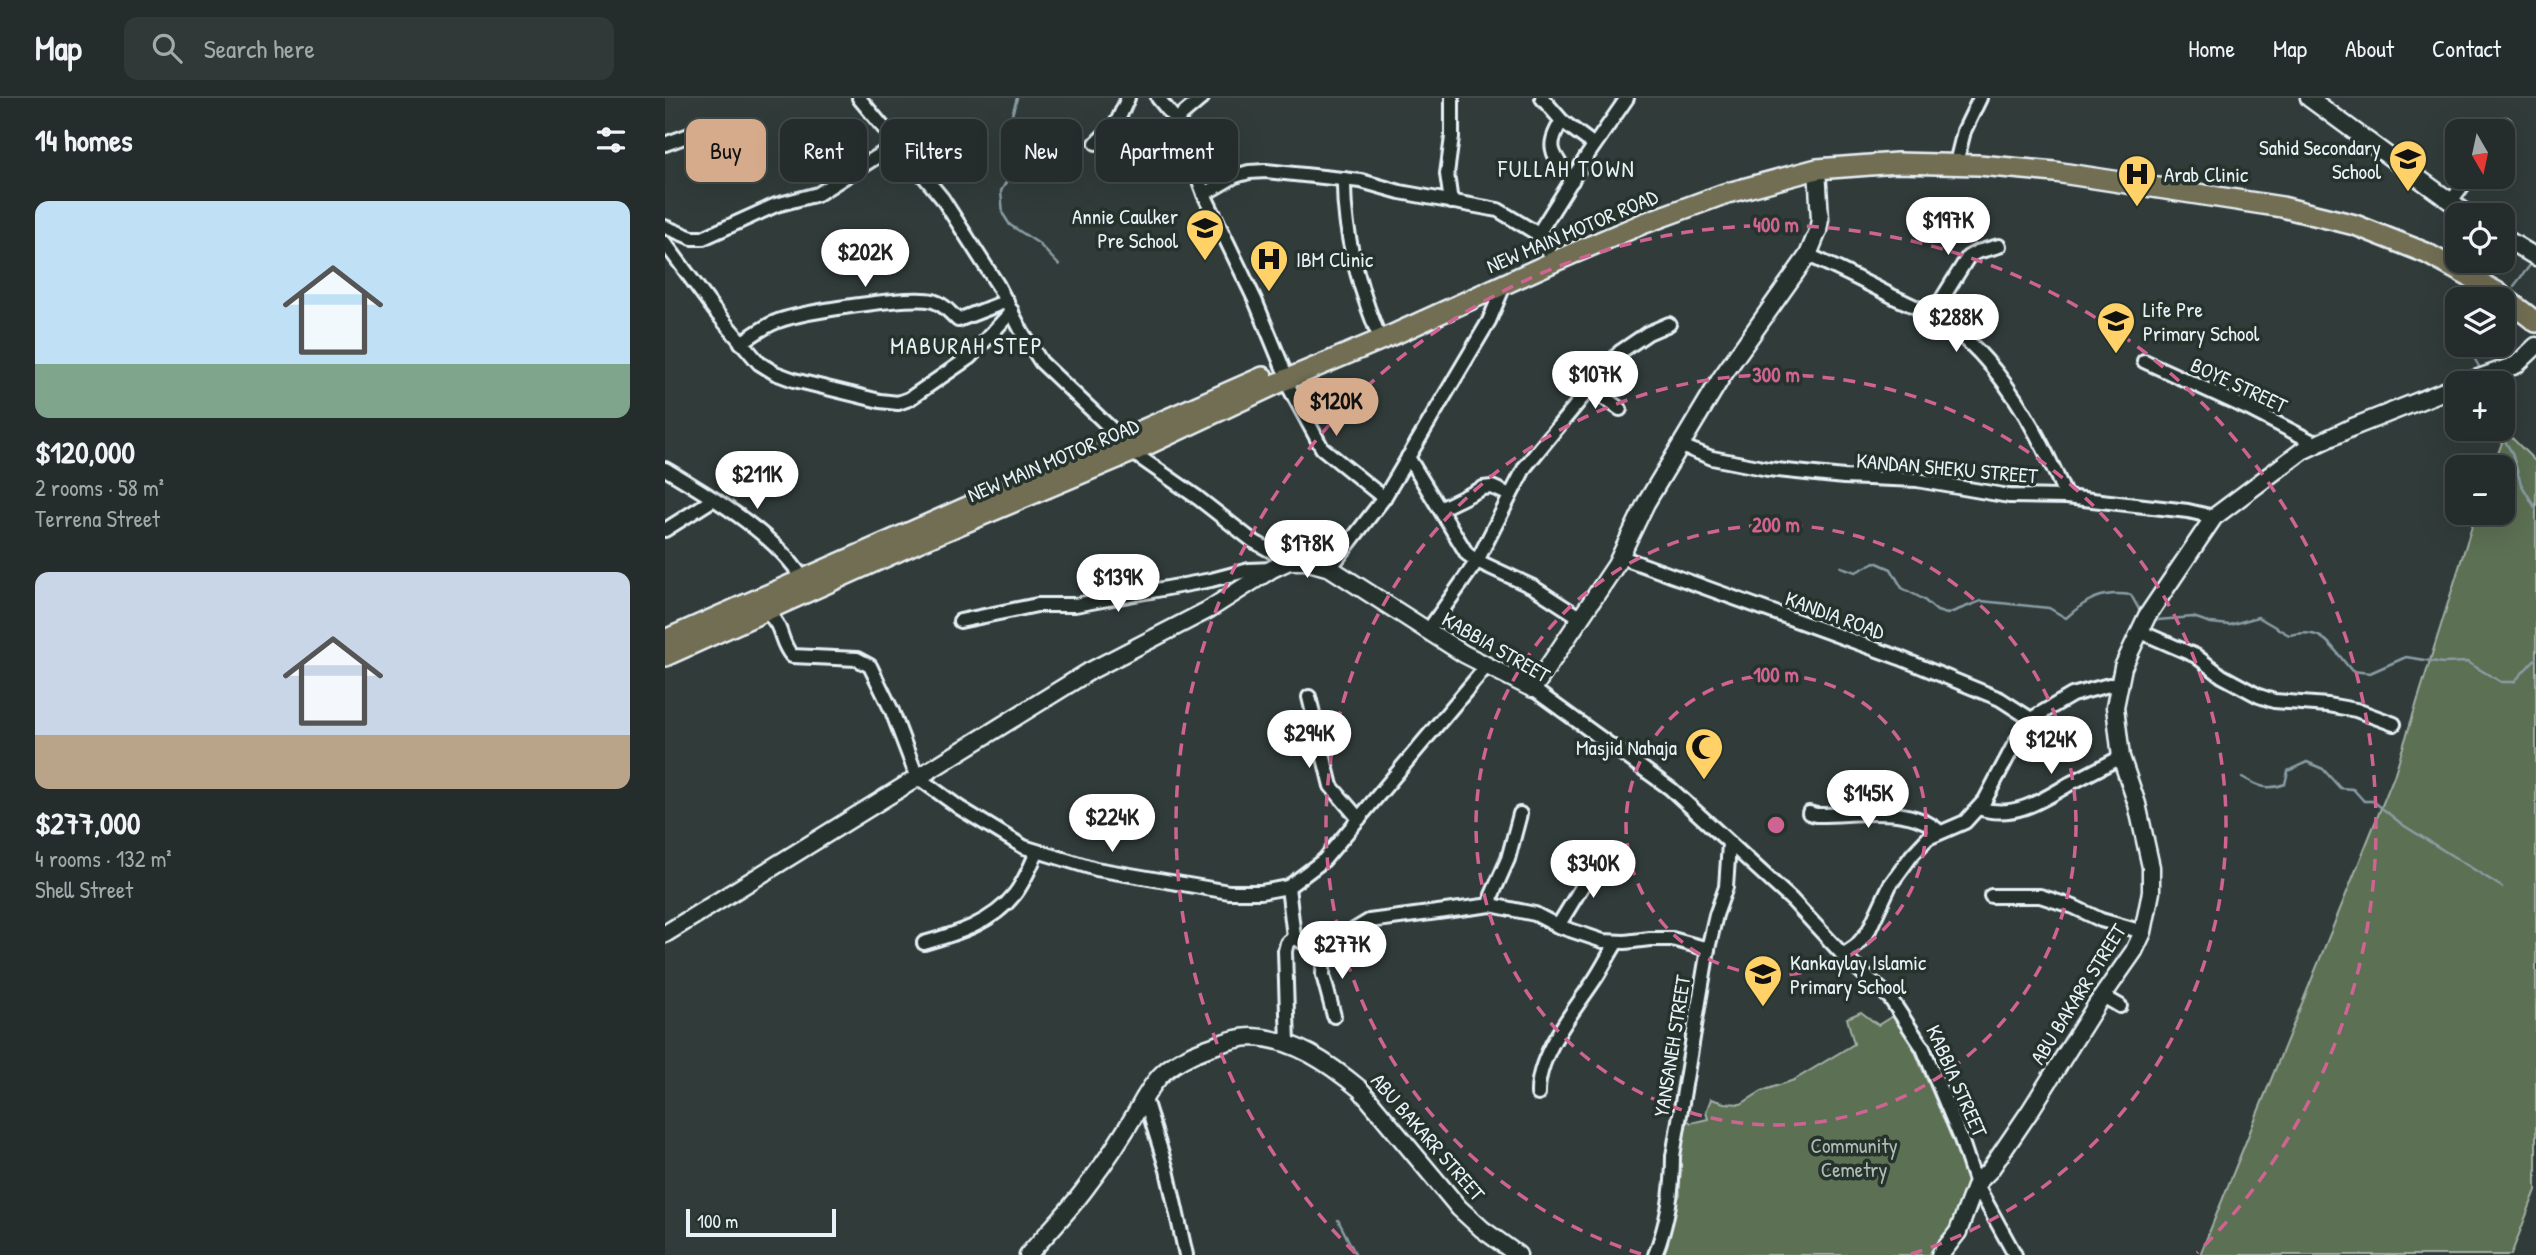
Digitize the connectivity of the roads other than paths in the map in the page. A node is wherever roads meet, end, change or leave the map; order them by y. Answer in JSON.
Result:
{"nodes":[{"id":1,"x":859,"y":98,"type":"edge"},
{"id":2,"x":1128,"y":98,"type":"edge"},
{"id":3,"x":1159,"y":98,"type":"edge"},
{"id":4,"x":1202,"y":98,"type":"edge"},
{"id":5,"x":1452,"y":98,"type":"edge"},
{"id":6,"x":1542,"y":98,"type":"edge"},
{"id":7,"x":1627,"y":98,"type":"edge"},
{"id":8,"x":1980,"y":98,"type":"edge"},
{"id":9,"x":2309,"y":98,"type":"edge"},
{"id":10,"x":1118,"y":119,"type":"edge"},
{"id":11,"x":1175,"y":119,"type":"edge"},
{"id":12,"x":1177,"y":119,"type":"edge"},
{"id":13,"x":1562,"y":121,"type":"junction"},
{"id":14,"x":881,"y":125,"type":"edge"},
{"id":15,"x":686,"y":136,"type":"edge"},
{"id":16,"x":665,"y":144,"type":"edge"},
{"id":17,"x":1594,"y":145,"type":"junction"},
{"id":18,"x":881,"y":154,"type":"edge"},
{"id":19,"x":1958,"y":155,"type":"junction"},
{"id":20,"x":1817,"y":169,"type":"junction"},
{"id":21,"x":1344,"y":179,"type":"junction"},
{"id":22,"x":1572,"y":181,"type":"junction"},
{"id":23,"x":929,"y":182,"type":"edge"},
{"id":24,"x":1199,"y":182,"type":"edge"},
{"id":25,"x":2460,"y":189,"type":"edge"},
{"id":26,"x":1203,"y":194,"type":"junction"},
{"id":27,"x":2451,"y":201,"type":"junction"},
{"id":28,"x":1451,"y":202,"type":"junction"},
{"id":29,"x":2454,"y":203,"type":"edge"},
{"id":30,"x":665,"y":227,"type":"edge"},
{"id":31,"x":1538,"y":234,"type":"junction"},
{"id":32,"x":665,"y":243,"type":"edge"},
{"id":33,"x":2515,"y":244,"type":"edge"},
{"id":34,"x":1999,"y":246,"type":"dead end"},
{"id":35,"x":1549,"y":252,"type":"junction"},
{"id":36,"x":2445,"y":254,"type":"edge"},
{"id":37,"x":1808,"y":255,"type":"junction"},
{"id":38,"x":2536,"y":257,"type":"edge"},
{"id":39,"x":2480,"y":273,"type":"edge"},
{"id":40,"x":1505,"y":283,"type":"junction"},
{"id":41,"x":1009,"y":306,"type":"junction"},
{"id":42,"x":2536,"y":311,"type":"edge"},
{"id":43,"x":1932,"y":315,"type":"junction"},
{"id":44,"x":2536,"y":322,"type":"edge"},
{"id":45,"x":1669,"y":324,"type":"dead end"},
{"id":46,"x":1376,"y":329,"type":"junction"},
{"id":47,"x":741,"y":344,"type":"junction"},
{"id":48,"x":2536,"y":346,"type":"edge"},
{"id":49,"x":2144,"y":361,"type":"dead end"},
{"id":50,"x":2499,"y":371,"type":"edge"},
{"id":51,"x":1284,"y":374,"type":"junction"},
{"id":52,"x":1589,"y":387,"type":"junction"},
{"id":53,"x":2445,"y":391,"type":"edge"},
{"id":54,"x":1620,"y":409,"type":"dead end"},
{"id":55,"x":2317,"y":444,"type":"junction"},
{"id":56,"x":1127,"y":445,"type":"junction"},
{"id":57,"x":1679,"y":445,"type":"junction"},
{"id":58,"x":1408,"y":457,"type":"junction"},
{"id":59,"x":665,"y":470,"type":"edge"},
{"id":60,"x":1510,"y":495,"type":"junction"},
{"id":61,"x":2066,"y":497,"type":"junction"},
{"id":62,"x":1384,"y":498,"type":"junction"},
{"id":63,"x":715,"y":499,"type":"junction"},
{"id":64,"x":1440,"y":509,"type":"junction"},
{"id":65,"x":2214,"y":517,"type":"junction"},
{"id":66,"x":665,"y":530,"type":"edge"},
{"id":67,"x":1621,"y":557,"type":"junction"},
{"id":68,"x":1289,"y":561,"type":"junction"},
{"id":69,"x":1477,"y":561,"type":"junction"},
{"id":70,"x":1330,"y":568,"type":"junction"},
{"id":71,"x":1272,"y":569,"type":"junction"},
{"id":72,"x":807,"y":586,"type":"junction"},
{"id":73,"x":766,"y":612,"type":"junction"},
{"id":74,"x":1581,"y":618,"type":"junction"},
{"id":75,"x":960,"y":621,"type":"dead end"},
{"id":76,"x":1427,"y":632,"type":"junction"},
{"id":77,"x":2141,"y":632,"type":"junction"},
{"id":78,"x":665,"y":640,"type":"edge"},
{"id":79,"x":665,"y":656,"type":"edge"},
{"id":80,"x":1486,"y":667,"type":"junction"},
{"id":81,"x":2119,"y":686,"type":"junction"},
{"id":82,"x":1533,"y":689,"type":"junction"},
{"id":83,"x":1309,"y":697,"type":"dead end"},
{"id":84,"x":2031,"y":719,"type":"junction"},
{"id":85,"x":2394,"y":724,"type":"dead end"},
{"id":86,"x":2121,"y":757,"type":"junction"},
{"id":87,"x":917,"y":776,"type":"junction"},
{"id":88,"x":1979,"y":808,"type":"junction"},
{"id":89,"x":1809,"y":813,"type":"dead end"},
{"id":90,"x":1520,"y":814,"type":"dead end"},
{"id":91,"x":1359,"y":819,"type":"junction"},
{"id":92,"x":1940,"y":832,"type":"junction"},
{"id":93,"x":1729,"y":844,"type":"junction"},
{"id":94,"x":1037,"y":852,"type":"junction"},
{"id":95,"x":1600,"y":857,"type":"dead end"},
{"id":96,"x":1288,"y":887,"type":"junction"},
{"id":97,"x":1991,"y":896,"type":"dead end"},
{"id":98,"x":1491,"y":905,"type":"junction"},
{"id":99,"x":1558,"y":926,"type":"junction"},
{"id":100,"x":2143,"y":932,"type":"junction"},
{"id":101,"x":665,"y":934,"type":"edge"},
{"id":102,"x":1294,"y":937,"type":"junction"},
{"id":103,"x":1616,"y":942,"type":"junction"},
{"id":104,"x":924,"y":943,"type":"dead end"},
{"id":105,"x":1324,"y":948,"type":"junction"},
{"id":106,"x":1708,"y":949,"type":"junction"},
{"id":107,"x":1843,"y":955,"type":"junction"},
{"id":108,"x":2103,"y":996,"type":"junction"},
{"id":109,"x":2120,"y":1006,"type":"dead end"},
{"id":110,"x":1334,"y":1016,"type":"dead end"},
{"id":111,"x":1288,"y":1044,"type":"junction"},
{"id":112,"x":1538,"y":1094,"type":"dead end"},
{"id":113,"x":1143,"y":1096,"type":"junction"},
{"id":114,"x":1976,"y":1184,"type":"junction"},
{"id":115,"x":1028,"y":1255,"type":"edge"},
{"id":116,"x":1186,"y":1255,"type":"edge"},
{"id":117,"x":1518,"y":1255,"type":"edge"},
{"id":118,"x":1655,"y":1255,"type":"edge"},
{"id":119,"x":1940,"y":1255,"type":"edge"},
{"id":120,"x":2015,"y":1255,"type":"edge"}],
"edges":[{"from":1,"to":14,"type":"street"},
{"from":2,"to":10,"type":"street"},
{"from":3,"to":11,"type":"street"},
{"from":4,"to":12,"type":"street"},
{"from":5,"to":28,"type":"street"},
{"from":6,"to":13,"type":"street"},
{"from":7,"to":17,"type":"street"},
{"from":8,"to":19,"type":"street"},
{"from":9,"to":27,"type":"street"},
{"from":13,"to":17,"type":"street"},
{"from":13,"to":22,"type":"street"},
{"from":15,"to":16,"type":"street"},
{"from":17,"to":22,"type":"street"},
{"from":18,"to":30,"type":"street"},
{"from":19,"to":35,"type":"highway","name":"NEW MAIN MOTOR ROAD"},
{"from":19,"to":36,"type":"highway","name":"NEW MAIN MOTOR ROAD"},
{"from":20,"to":37,"type":"street"},
{"from":20,"to":40,"type":"highway","name":"NEW MAIN MOTOR ROAD"},
{"from":20,"to":44,"type":"highway","name":"NEW MAIN MOTOR ROAD"},
{"from":21,"to":26,"type":"street"},
{"from":21,"to":28,"type":"street"},
{"from":21,"to":46,"type":"street"},
{"from":22,"to":31,"type":"street"},
{"from":23,"to":41,"type":"street"},
{"from":24,"to":26,"type":"street"},
{"from":25,"to":27,"type":"street"},
{"from":26,"to":51,"type":"street"},
{"from":27,"to":29,"type":"street"},
{"from":28,"to":31,"type":"street"},
{"from":31,"to":35,"type":"street"},
{"from":32,"to":47,"type":"street"},
{"from":33,"to":38,"type":"street"},
{"from":34,"to":43,"type":"street"},
{"from":35,"to":46,"type":"highway","name":"NEW MAIN MOTOR ROAD"},
{"from":37,"to":43,"type":"street"},
{"from":37,"to":57,"type":"street"},
{"from":39,"to":42,"type":"highway","name":"NEW MAIN MOTOR ROAD"},
{"from":40,"to":51,"type":"highway","name":"NEW MAIN MOTOR ROAD"},
{"from":40,"to":58,"type":"street"},
{"from":41,"to":47,"type":"street"},
{"from":41,"to":47,"type":"street"},
{"from":41,"to":56,"type":"street"},
{"from":43,"to":61,"type":"street"},
{"from":45,"to":52,"type":"street"},
{"from":46,"to":51,"type":"highway","name":"NEW MAIN MOTOR ROAD"},
{"from":48,"to":50,"type":"street"},
{"from":49,"to":55,"type":"street","name":"BOYE STREET"},
{"from":51,"to":56,"type":"highway","name":"NEW MAIN MOTOR ROAD"},
{"from":51,"to":62,"type":"street"},
{"from":52,"to":54,"type":"street"},
{"from":52,"to":60,"type":"street"},
{"from":53,"to":55,"type":"street","name":"ABU BAKARR STREET"},
{"from":55,"to":65,"type":"street","name":"ABU BAKARR STREET"},
{"from":56,"to":68,"type":"street"},
{"from":56,"to":72,"type":"highway","name":"NEW MAIN MOTOR ROAD"},
{"from":57,"to":61,"type":"street","name":"KANDAN SHEKU STREET"},
{"from":57,"to":67,"type":"street"},
{"from":58,"to":62,"type":"street"},
{"from":58,"to":64,"type":"street"},
{"from":59,"to":63,"type":"street"},
{"from":60,"to":64,"type":"street"},
{"from":60,"to":69,"type":"street"},
{"from":61,"to":65,"type":"street","name":"KANDAN SHEKU STREET"},
{"from":62,"to":70,"type":"street"},
{"from":63,"to":66,"type":"street"},
{"from":63,"to":72,"type":"street"},
{"from":64,"to":69,"type":"street"},
{"from":65,"to":77,"type":"street","name":"ABU BAKARR STREET"},
{"from":67,"to":74,"type":"street"},
{"from":67,"to":84,"type":"street","name":"KANDIA ROAD"},
{"from":68,"to":70,"type":"street"},
{"from":68,"to":71,"type":"street"},
{"from":69,"to":74,"type":"street"},
{"from":69,"to":76,"type":"street"},
{"from":70,"to":76,"type":"street","name":"KABBIA STREET"},
{"from":71,"to":75,"type":"street"},
{"from":71,"to":87,"type":"street"},
{"from":72,"to":73,"type":"highway","name":"NEW MAIN MOTOR ROAD"},
{"from":72,"to":78,"type":"highway","name":"NEW MAIN MOTOR ROAD"},
{"from":73,"to":79,"type":"highway","name":"NEW MAIN MOTOR ROAD"},
{"from":73,"to":87,"type":"street"},
{"from":74,"to":82,"type":"street"},
{"from":76,"to":80,"type":"street","name":"KABBIA STREET"},
{"from":77,"to":81,"type":"street","name":"ABU BAKARR STREET"},
{"from":77,"to":85,"type":"street"},
{"from":80,"to":82,"type":"street","name":"KABBIA STREET"},
{"from":80,"to":91,"type":"street"},
{"from":81,"to":84,"type":"street"},
{"from":81,"to":86,"type":"street","name":"ABU BAKARR STREET"},
{"from":82,"to":93,"type":"street","name":"KABBIA STREET"},
{"from":83,"to":91,"type":"street"},
{"from":84,"to":88,"type":"street"},
{"from":86,"to":88,"type":"street"},
{"from":86,"to":100,"type":"street","name":"ABU BAKARR STREET"},
{"from":87,"to":94,"type":"street"},
{"from":87,"to":101,"type":"street"},
{"from":88,"to":92,"type":"street"},
{"from":89,"to":92,"type":"street"},
{"from":90,"to":98,"type":"street"},
{"from":91,"to":96,"type":"street"},
{"from":92,"to":107,"type":"street"},
{"from":93,"to":106,"type":"street","name":"YANSANEH STREET"},
{"from":93,"to":107,"type":"street","name":"KABBIA STREET"},
{"from":94,"to":96,"type":"street"},
{"from":94,"to":104,"type":"street"},
{"from":95,"to":99,"type":"street"},
{"from":96,"to":102,"type":"street"},
{"from":97,"to":100,"type":"street"},
{"from":98,"to":99,"type":"street"},
{"from":98,"to":105,"type":"street"},
{"from":99,"to":103,"type":"street"},
{"from":100,"to":108,"type":"street","name":"ABU BAKARR STREET"},
{"from":102,"to":105,"type":"street"},
{"from":102,"to":111,"type":"street"},
{"from":103,"to":106,"type":"street"},
{"from":103,"to":112,"type":"street"},
{"from":105,"to":110,"type":"street"},
{"from":106,"to":118,"type":"street","name":"YANSANEH STREET"},
{"from":107,"to":114,"type":"street","name":"KABBIA STREET"},
{"from":108,"to":109,"type":"street"},
{"from":108,"to":114,"type":"street","name":"ABU BAKARR STREET"},
{"from":111,"to":113,"type":"street","name":"ABU BAKARR STREET"},
{"from":111,"to":117,"type":"street","name":"ABU BAKARR STREET"},
{"from":113,"to":115,"type":"street","name":"ABU BAKARR STREET"},
{"from":113,"to":116,"type":"street"},
{"from":114,"to":119,"type":"street","name":"ABU BAKARR STREET"},
{"from":114,"to":120,"type":"street","name":"KABBIA STREET"}]}
